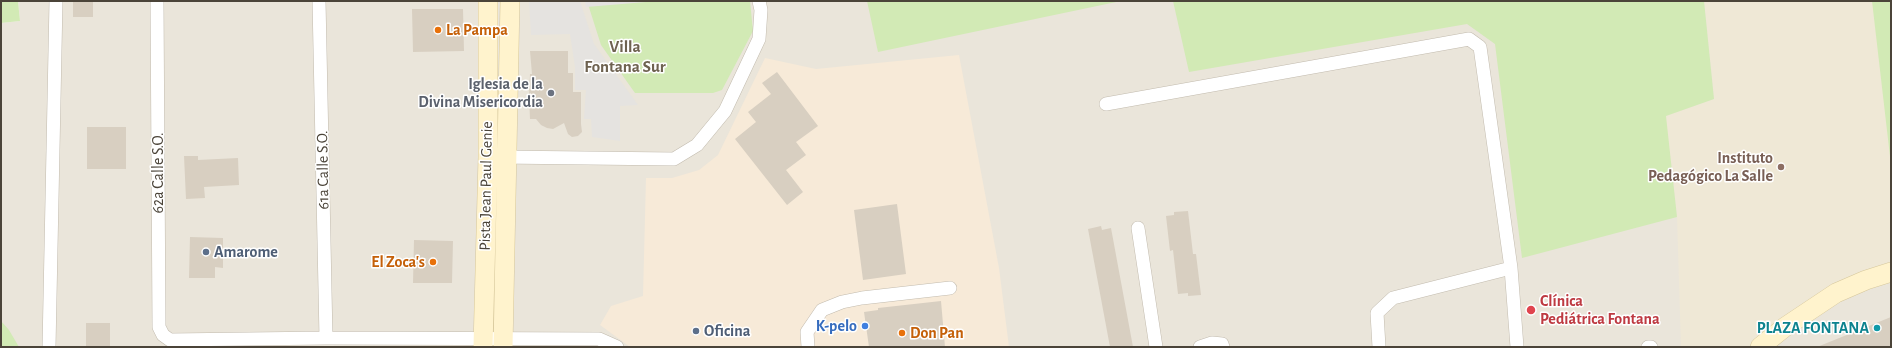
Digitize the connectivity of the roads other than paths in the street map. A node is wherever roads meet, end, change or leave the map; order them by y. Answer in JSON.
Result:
{"nodes":[{"id":1,"x":56,"y":1,"type":"edge"},
{"id":2,"x":157,"y":1,"type":"edge"},
{"id":3,"x":319,"y":1,"type":"edge"},
{"id":4,"x":488,"y":1,"type":"edge"},
{"id":5,"x":510,"y":1,"type":"edge"},
{"id":6,"x":759,"y":1,"type":"edge"},
{"id":7,"x":1106,"y":104,"type":"dead end"},
{"id":8,"x":488,"y":157,"type":"junction"},
{"id":9,"x":506,"y":157,"type":"junction"},
{"id":10,"x":1138,"y":228,"type":"dead end"},
{"id":11,"x":1511,"y":268,"type":"junction"},
{"id":12,"x":1891,"y":272,"type":"edge"},
{"id":13,"x":950,"y":288,"type":"dead end"},
{"id":14,"x":326,"y":338,"type":"junction"},
{"id":15,"x":484,"y":343,"type":"edge"},
{"id":16,"x":504,"y":343,"type":"edge"},
{"id":17,"x":49,"y":347,"type":"edge"},
{"id":18,"x":617,"y":347,"type":"edge"},
{"id":19,"x":808,"y":347,"type":"edge"},
{"id":20,"x":1156,"y":347,"type":"edge"},
{"id":21,"x":1200,"y":347,"type":"edge"},
{"id":22,"x":1223,"y":347,"type":"edge"},
{"id":23,"x":1379,"y":347,"type":"edge"},
{"id":24,"x":1517,"y":347,"type":"edge"},
{"id":25,"x":1760,"y":347,"type":"edge"}],
"edges":[{"from":1,"to":17,"type":"street"},
{"from":2,"to":14,"type":"street","name":"62a Calle S.O."},
{"from":3,"to":14,"type":"street","name":"61a Calle S.O."},
{"from":4,"to":8,"type":"main road","name":"Pista Jean Paul Genie"},
{"from":5,"to":9,"type":"main road","name":"Pista Jean Paul Genie"},
{"from":6,"to":9,"type":"street"},
{"from":7,"to":11,"type":"street"},
{"from":8,"to":9,"type":"street"},
{"from":8,"to":15,"type":"main road","name":"Pista Jean Paul Genie"},
{"from":9,"to":16,"type":"main road","name":"Pista Jean Paul Genie"},
{"from":10,"to":20,"type":"street"},
{"from":11,"to":23,"type":"street"},
{"from":11,"to":24,"type":"street"},
{"from":12,"to":25,"type":"main road"},
{"from":13,"to":19,"type":"street"},
{"from":14,"to":15,"type":"street"},
{"from":15,"to":16,"type":"street"},
{"from":16,"to":18,"type":"street"},
{"from":21,"to":22,"type":"street"}]}
